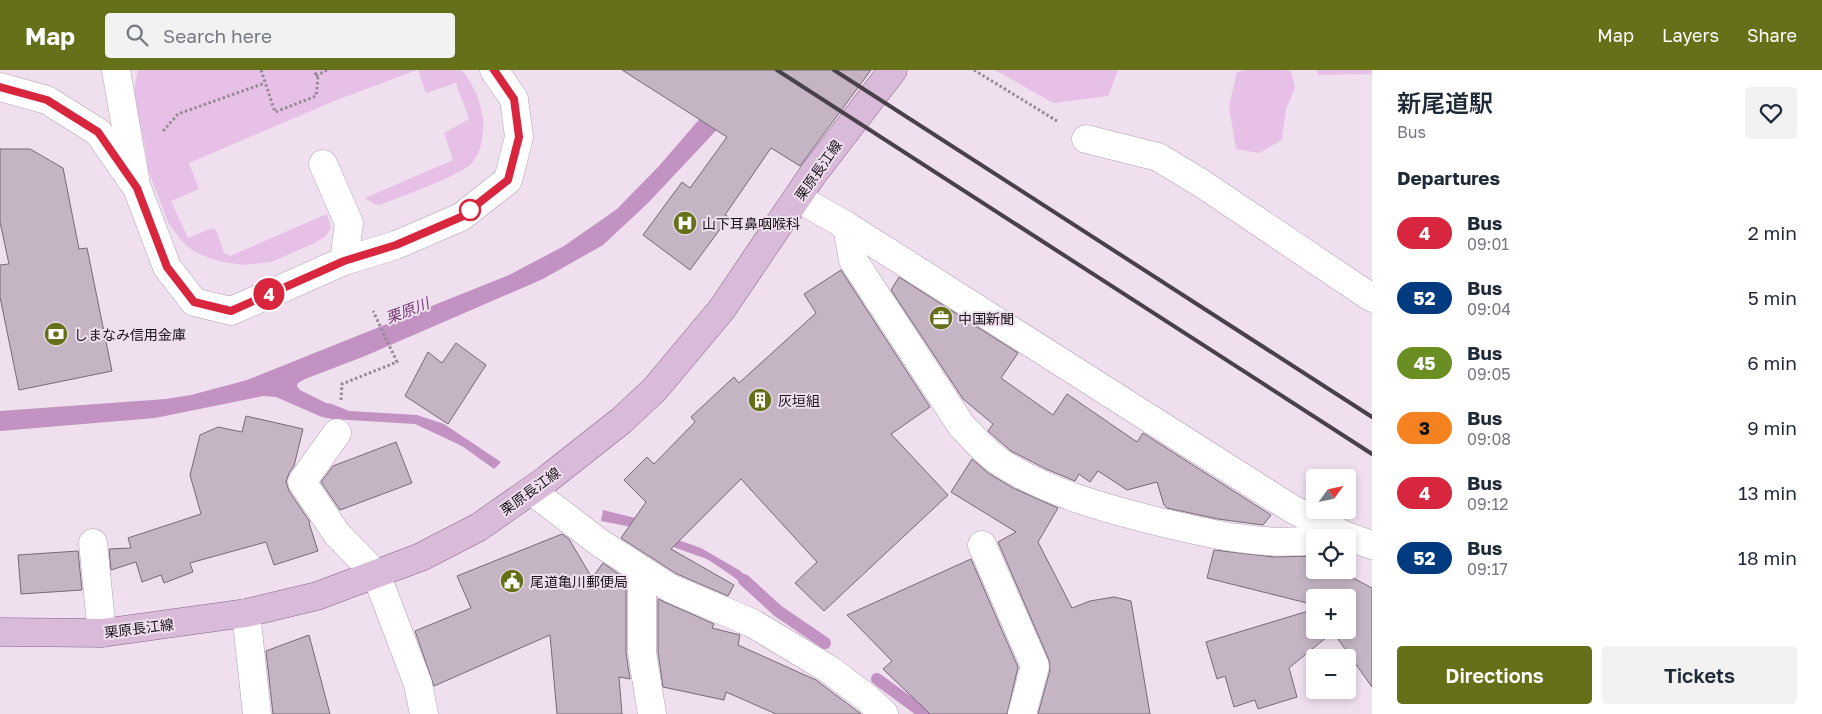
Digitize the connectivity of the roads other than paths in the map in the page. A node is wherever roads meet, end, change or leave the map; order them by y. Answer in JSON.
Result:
{"nodes":[{"id":1,"x":116,"y":70,"type":"edge"},
{"id":2,"x":494,"y":70,"type":"edge"},
{"id":3,"x":893,"y":70,"type":"edge"},
{"id":4,"x":0,"y":87,"type":"edge"},
{"id":5,"x":1086,"y":140,"type":"road end"},
{"id":6,"x":323,"y":164,"type":"dead end"},
{"id":7,"x":137,"y":188,"type":"junction"},
{"id":8,"x":798,"y":198,"type":"junction"},
{"id":9,"x":349,"y":223,"type":"junction"},
{"id":10,"x":847,"y":226,"type":"junction"},
{"id":11,"x":374,"y":252,"type":"junction"},
{"id":12,"x":344,"y":261,"type":"junction"},
{"id":13,"x":1372,"y":298,"type":"edge"},
{"id":14,"x":337,"y":433,"type":"dead end"},
{"id":15,"x":532,"y":491,"type":"junction"},
{"id":16,"x":1326,"y":529,"type":"edge"},
{"id":17,"x":1306,"y":540,"type":"edge"},
{"id":18,"x":1356,"y":541,"type":"edge"},
{"id":19,"x":93,"y":543,"type":"dead end"},
{"id":20,"x":1372,"y":545,"type":"edge"},
{"id":21,"x":982,"y":546,"type":"dead end"},
{"id":22,"x":642,"y":570,"type":"junction"},
{"id":23,"x":376,"y":574,"type":"junction"},
{"id":24,"x":246,"y":613,"type":"junction"},
{"id":25,"x":0,"y":632,"type":"edge"},
{"id":26,"x":102,"y":633,"type":"junction"},
{"id":27,"x":257,"y":714,"type":"edge"},
{"id":28,"x":424,"y":714,"type":"edge"},
{"id":29,"x":652,"y":714,"type":"edge"},
{"id":30,"x":884,"y":714,"type":"edge"},
{"id":31,"x":1022,"y":714,"type":"edge"}],
"edges":[{"from":1,"to":7,"type":"street"},
{"from":2,"to":11,"type":"street"},
{"from":3,"to":8,"type":"main road","name":"栗原長江線"},
{"from":4,"to":7,"type":"street"},
{"from":5,"to":13,"type":"street"},
{"from":6,"to":9,"type":"street"},
{"from":7,"to":12,"type":"street"},
{"from":8,"to":10,"type":"street"},
{"from":8,"to":15,"type":"main road","name":"栗原長江線"},
{"from":9,"to":11,"type":"street"},
{"from":9,"to":12,"type":"street"},
{"from":10,"to":16,"type":"street"},
{"from":10,"to":17,"type":"street"},
{"from":11,"to":12,"type":"street"},
{"from":14,"to":23,"type":"street"},
{"from":15,"to":22,"type":"street"},
{"from":15,"to":23,"type":"main road","name":"栗原長江線"},
{"from":18,"to":20,"type":"street"},
{"from":19,"to":26,"type":"street"},
{"from":21,"to":31,"type":"street"},
{"from":22,"to":29,"type":"street"},
{"from":22,"to":30,"type":"street"},
{"from":23,"to":24,"type":"main road","name":"栗原長江線"},
{"from":23,"to":28,"type":"street"},
{"from":24,"to":26,"type":"main road","name":"栗原長江線"},
{"from":24,"to":27,"type":"street"},
{"from":25,"to":26,"type":"main road","name":"栗原長江線"}]}
